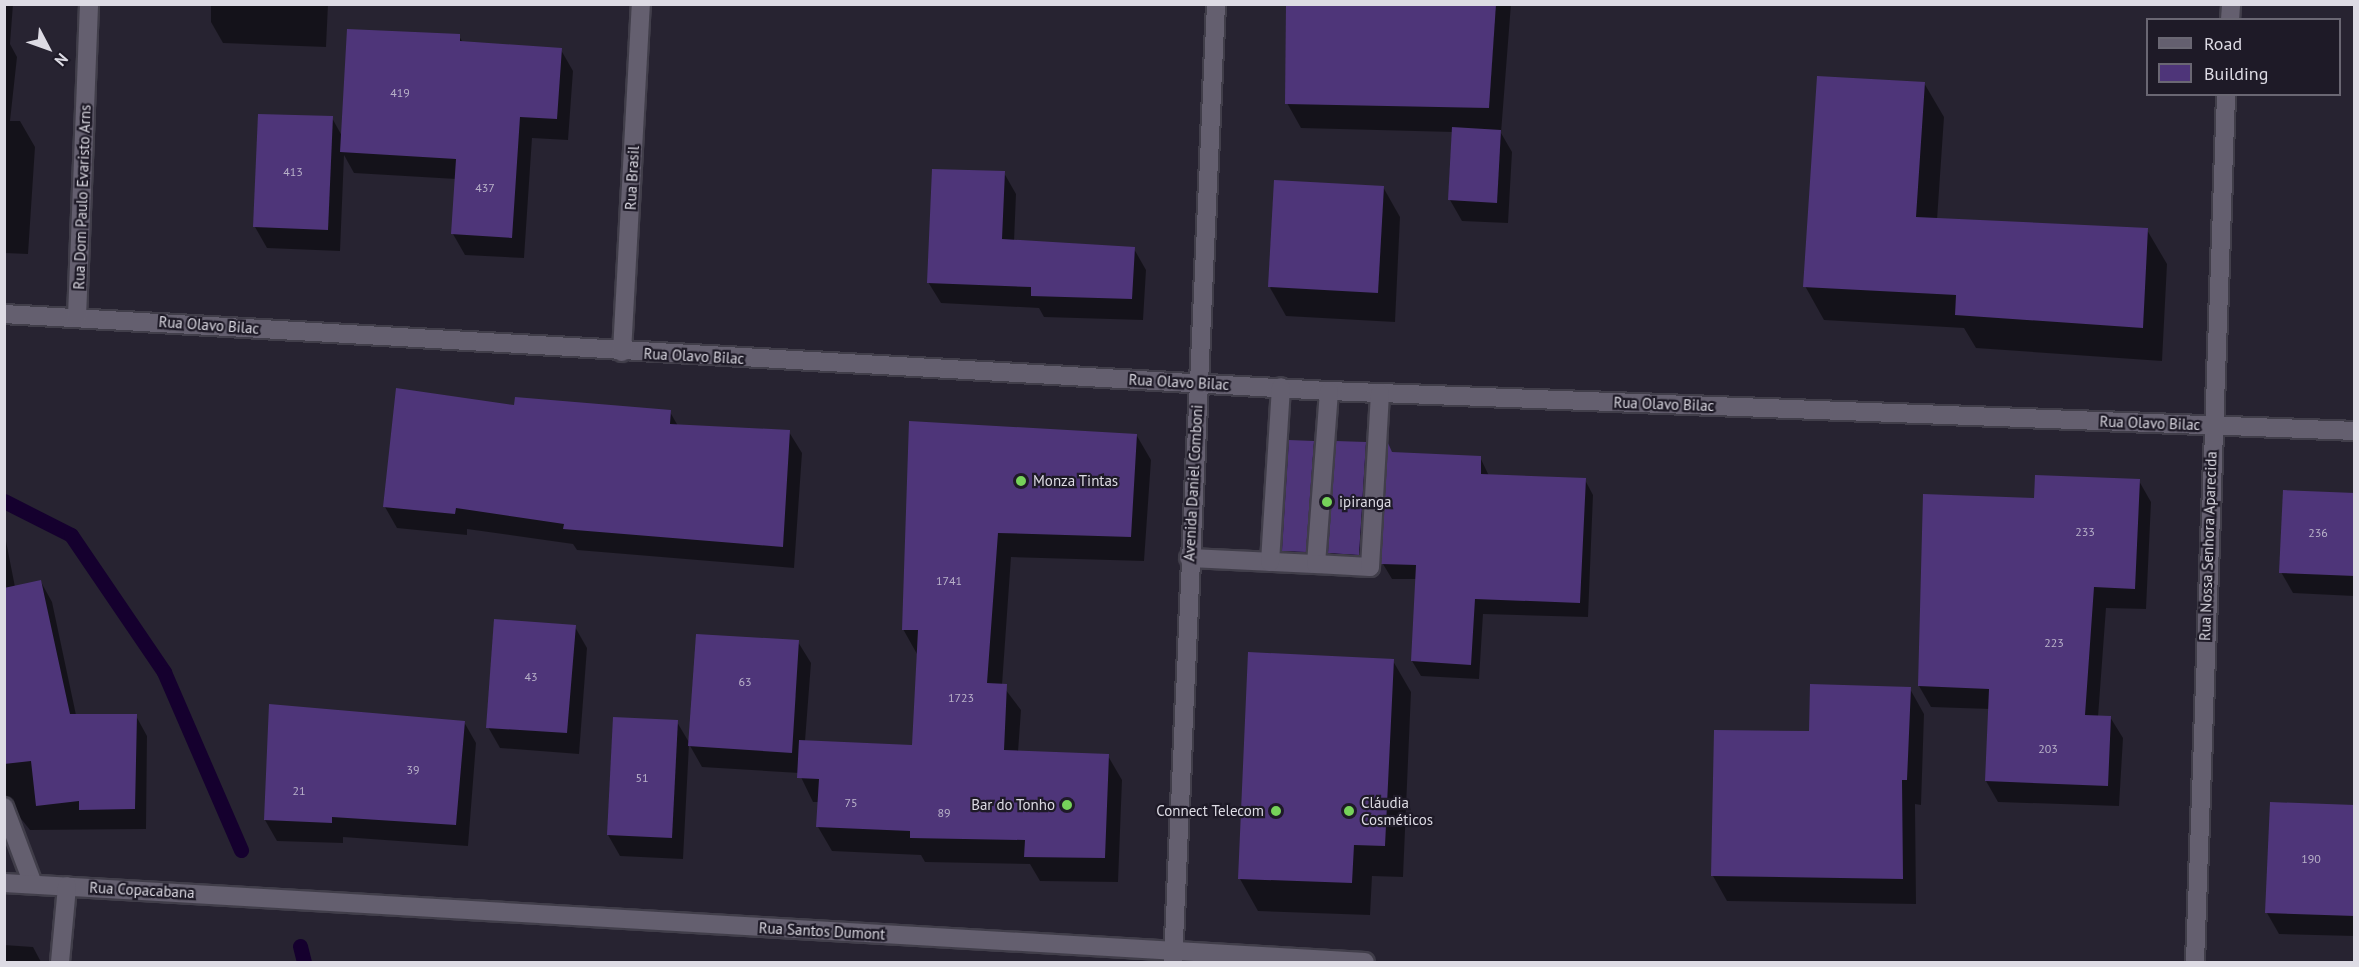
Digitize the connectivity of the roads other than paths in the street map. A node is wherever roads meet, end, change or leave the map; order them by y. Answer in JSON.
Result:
{"nodes":[{"id":1,"x":89,"y":4,"type":"edge"},
{"id":2,"x":641,"y":4,"type":"edge"},
{"id":3,"x":1216,"y":4,"type":"edge"},
{"id":4,"x":2226,"y":96,"type":"edge"},
{"id":5,"x":4,"y":314,"type":"edge"},
{"id":6,"x":77,"y":317,"type":"junction"},
{"id":7,"x":622,"y":352,"type":"junction"},
{"id":8,"x":1199,"y":383,"type":"junction"},
{"id":9,"x":1281,"y":387,"type":"junction"},
{"id":10,"x":1329,"y":391,"type":"junction"},
{"id":11,"x":1380,"y":393,"type":"junction"},
{"id":12,"x":2211,"y":426,"type":"junction"},
{"id":13,"x":2355,"y":431,"type":"edge"},
{"id":14,"x":1189,"y":558,"type":"junction"},
{"id":15,"x":1270,"y":562,"type":"junction"},
{"id":16,"x":1316,"y":564,"type":"junction"},
{"id":17,"x":4,"y":807,"type":"edge"},
{"id":18,"x":4,"y":883,"type":"edge"},
{"id":19,"x":33,"y":884,"type":"junction"},
{"id":20,"x":67,"y":886,"type":"junction"},
{"id":21,"x":279,"y":898,"type":"joint"},
{"id":22,"x":1174,"y":958,"type":"edge"},
{"id":23,"x":60,"y":963,"type":"edge"},
{"id":24,"x":1365,"y":963,"type":"edge"},
{"id":25,"x":2195,"y":963,"type":"edge"}],
"edges":[{"from":1,"to":6,"type":"street","name":"Rua Dom Paulo Evaristo Arns"},
{"from":2,"to":7,"type":"street","name":"Rua Brasil"},
{"from":3,"to":8,"type":"street","name":"Avenida Daniel Comboni"},
{"from":4,"to":12,"type":"street","name":"Rua Nossa Senhora Aparecida"},
{"from":5,"to":6,"type":"street","name":"Rua Olavo Bilac"},
{"from":6,"to":7,"type":"street","name":"Rua Olavo Bilac"},
{"from":7,"to":8,"type":"street","name":"Rua Olavo Bilac"},
{"from":8,"to":9,"type":"street","name":"Rua Olavo Bilac"},
{"from":8,"to":14,"type":"street","name":"Avenida Daniel Comboni"},
{"from":9,"to":10,"type":"street","name":"Rua Olavo Bilac"},
{"from":9,"to":15,"type":"street"},
{"from":10,"to":11,"type":"street","name":"Rua Olavo Bilac"},
{"from":10,"to":16,"type":"street"},
{"from":11,"to":12,"type":"street","name":"Rua Olavo Bilac"},
{"from":11,"to":16,"type":"street"},
{"from":12,"to":13,"type":"street","name":"Rua Olavo Bilac"},
{"from":12,"to":25,"type":"street","name":"Rua Nossa Senhora Aparecida"},
{"from":14,"to":15,"type":"street"},
{"from":14,"to":22,"type":"street","name":"Avenida Daniel Comboni"},
{"from":15,"to":16,"type":"street"},
{"from":17,"to":19,"type":"street"},
{"from":18,"to":19,"type":"street","name":"Rua Copacabana"},
{"from":19,"to":20,"type":"street","name":"Rua Copacabana"},
{"from":20,"to":21,"type":"street","name":"Rua Copacabana"},
{"from":20,"to":23,"type":"street"},
{"from":21,"to":22,"type":"street","name":"Rua Santos Dumont"},
{"from":22,"to":24,"type":"street","name":"Rua Santos Dumont"}]}
